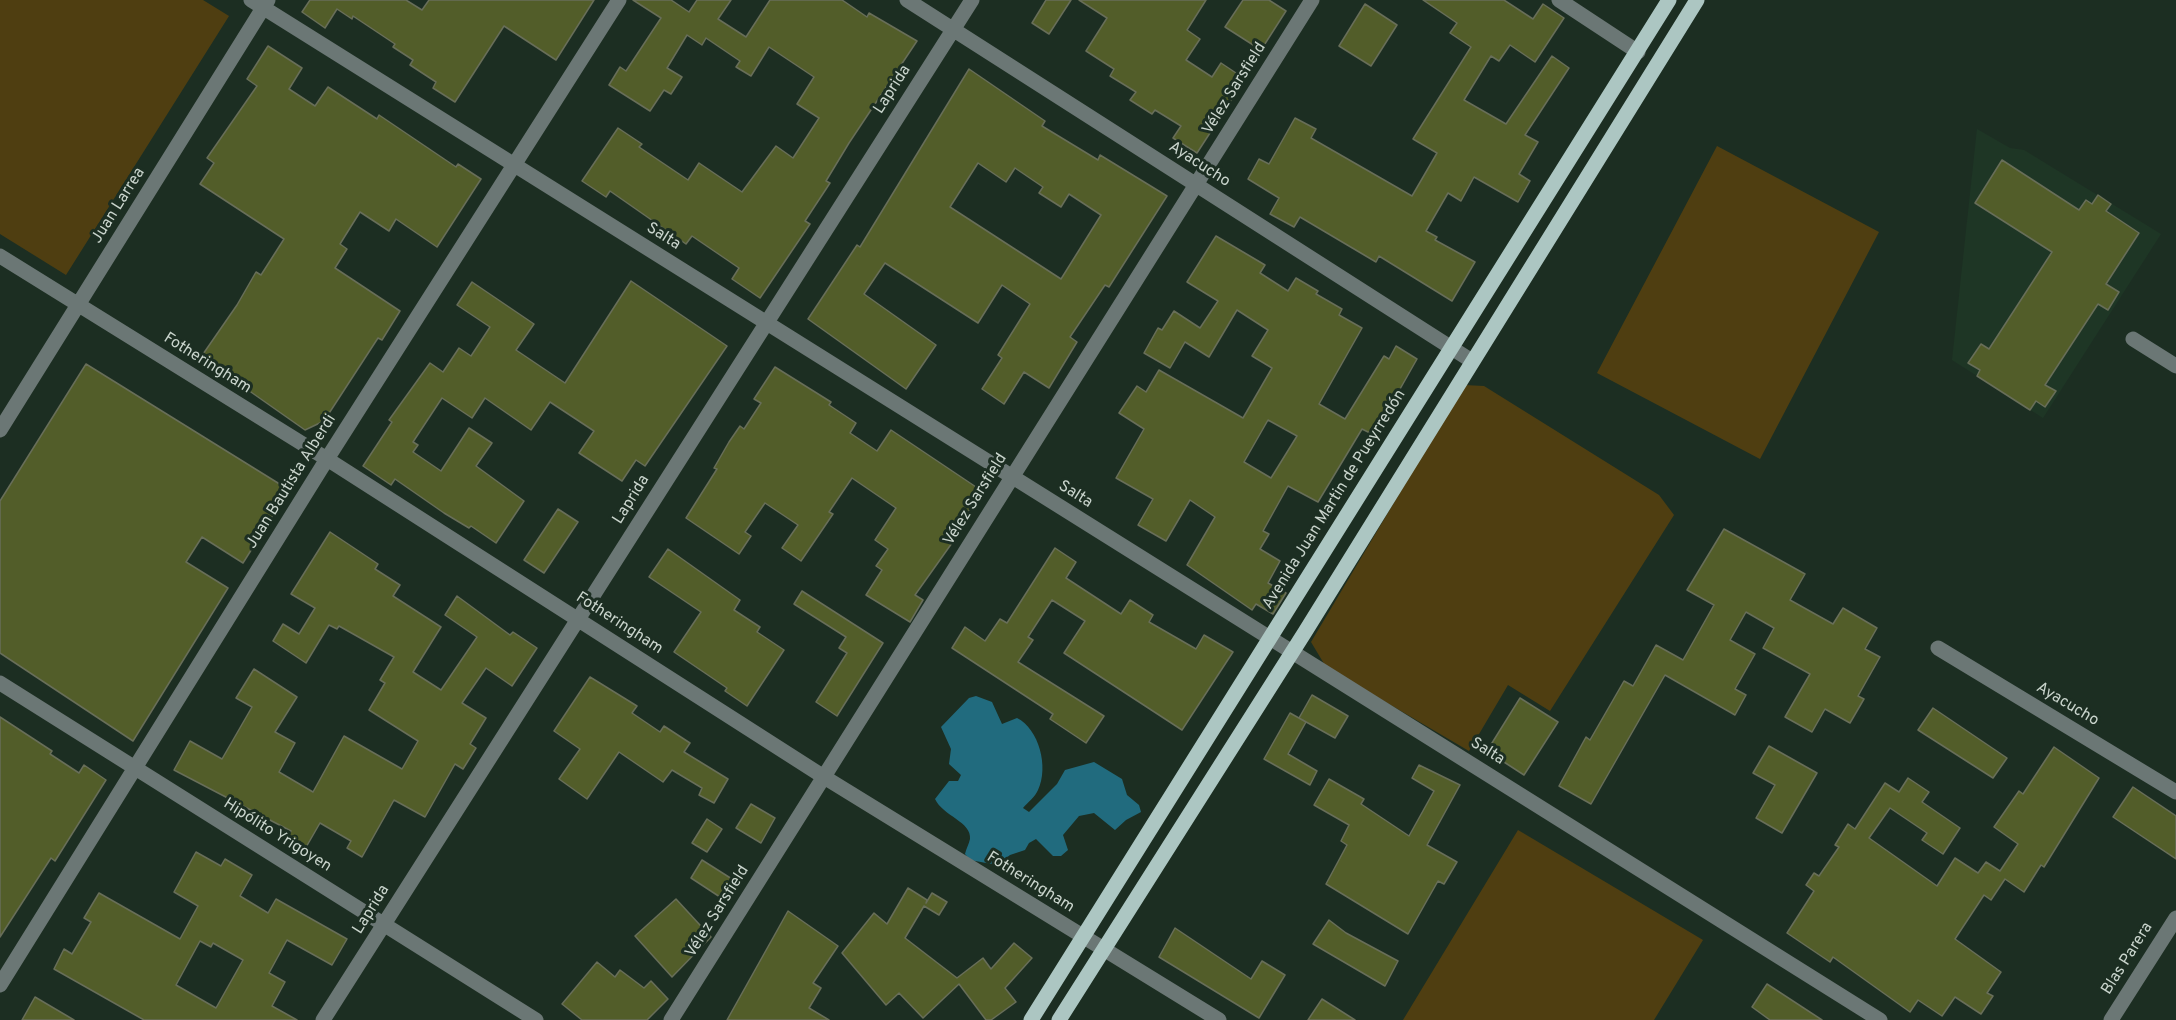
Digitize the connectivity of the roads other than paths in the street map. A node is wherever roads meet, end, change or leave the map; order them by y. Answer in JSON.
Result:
{"nodes":[{"id":1,"x":619,"y":0,"type":"edge"},
{"id":2,"x":907,"y":0,"type":"edge"},
{"id":3,"x":972,"y":0,"type":"edge"},
{"id":4,"x":1312,"y":0,"type":"edge"},
{"id":5,"x":1559,"y":0,"type":"edge"},
{"id":6,"x":1670,"y":0,"type":"edge"},
{"id":7,"x":1697,"y":0,"type":"edge"},
{"id":8,"x":260,"y":3,"type":"edge"},
{"id":9,"x":954,"y":30,"type":"junction"},
{"id":10,"x":1638,"y":51,"type":"junction"},
{"id":11,"x":514,"y":165,"type":"junction"},
{"id":12,"x":1196,"y":184,"type":"junction"},
{"id":13,"x":0,"y":256,"type":"edge"},
{"id":14,"x":79,"y":306,"type":"junction"},
{"id":15,"x":765,"y":322,"type":"junction"},
{"id":16,"x":2133,"y":339,"type":"dead end"},
{"id":17,"x":1452,"y":349,"type":"junction"},
{"id":18,"x":1472,"y":361,"type":"junction"},
{"id":19,"x":2176,"y":366,"type":"edge"},
{"id":20,"x":0,"y":430,"type":"edge"},
{"id":21,"x":327,"y":459,"type":"junction"},
{"id":22,"x":1012,"y":477,"type":"junction"},
{"id":23,"x":578,"y":619,"type":"junction"},
{"id":24,"x":1269,"y":638,"type":"junction"},
{"id":25,"x":1938,"y":648,"type":"dead end"},
{"id":26,"x":1291,"y":651,"type":"junction"},
{"id":27,"x":0,"y":683,"type":"edge"},
{"id":28,"x":137,"y":769,"type":"junction"},
{"id":29,"x":824,"y":777,"type":"junction"},
{"id":30,"x":2176,"y":792,"type":"edge"},
{"id":31,"x":2176,"y":918,"type":"edge"},
{"id":32,"x":384,"y":925,"type":"junction"},
{"id":33,"x":1083,"y":937,"type":"junction"},
{"id":34,"x":1103,"y":950,"type":"junction"},
{"id":35,"x":0,"y":985,"type":"edge"},
{"id":36,"x":323,"y":1020,"type":"edge"},
{"id":37,"x":536,"y":1020,"type":"edge"},
{"id":38,"x":671,"y":1020,"type":"edge"},
{"id":39,"x":1031,"y":1020,"type":"edge"},
{"id":40,"x":1059,"y":1020,"type":"edge"},
{"id":41,"x":1219,"y":1020,"type":"edge"},
{"id":42,"x":1880,"y":1020,"type":"edge"},
{"id":43,"x":2111,"y":1020,"type":"edge"}],
"edges":[{"from":1,"to":11,"type":"street","name":"Juan Bautista Alberdi"},
{"from":2,"to":9,"type":"street","name":"Ayacucho"},
{"from":3,"to":9,"type":"street","name":"Laprida"},
{"from":4,"to":12,"type":"street","name":"Vélez Sarsfield"},
{"from":5,"to":10,"type":"street"},
{"from":6,"to":10,"type":"main road","name":"Avenida Juan Martin de Pueyrredón"},
{"from":7,"to":18,"type":"main road"},
{"from":8,"to":11,"type":"street","name":"Salta"},
{"from":8,"to":14,"type":"street","name":"Juan Larrea"},
{"from":9,"to":12,"type":"street","name":"Ayacucho"},
{"from":9,"to":15,"type":"street","name":"Laprida"},
{"from":10,"to":17,"type":"main road","name":"Avenida Juan Martin de Pueyrredón"},
{"from":11,"to":15,"type":"street","name":"Salta"},
{"from":11,"to":21,"type":"street","name":"Juan Bautista Alberdi"},
{"from":12,"to":17,"type":"street","name":"Ayacucho"},
{"from":12,"to":22,"type":"street","name":"Vélez Sarsfield"},
{"from":13,"to":14,"type":"street","name":"Fotheringham"},
{"from":14,"to":20,"type":"street","name":"Juan Larrea"},
{"from":14,"to":21,"type":"street","name":"Fotheringham"},
{"from":15,"to":22,"type":"street","name":"Salta"},
{"from":15,"to":23,"type":"street","name":"Laprida"},
{"from":16,"to":19,"type":"street"},
{"from":17,"to":18,"type":"street","name":"Ayacucho"},
{"from":17,"to":24,"type":"main road","name":"Avenida Juan Martin de Pueyrredón"},
{"from":18,"to":26,"type":"main road"},
{"from":21,"to":23,"type":"street","name":"Fotheringham"},
{"from":21,"to":28,"type":"street","name":"Juan Bautista Alberdi"},
{"from":22,"to":24,"type":"street","name":"Salta"},
{"from":22,"to":29,"type":"street","name":"Vélez Sarsfield"},
{"from":23,"to":29,"type":"street","name":"Fotheringham"},
{"from":23,"to":32,"type":"street","name":"Laprida"},
{"from":24,"to":26,"type":"street","name":"Salta"},
{"from":24,"to":33,"type":"main road","name":"Avenida Juan Martin de Pueyrredón"},
{"from":25,"to":30,"type":"street","name":"Ayacucho"},
{"from":26,"to":34,"type":"main road"},
{"from":26,"to":42,"type":"street","name":"Salta"},
{"from":27,"to":28,"type":"street","name":"Hipólito Yrigoyen"},
{"from":28,"to":32,"type":"street","name":"Hipólito Yrigoyen"},
{"from":28,"to":35,"type":"street","name":"Juan Bautista Alberdi"},
{"from":29,"to":33,"type":"street","name":"Fotheringham"},
{"from":29,"to":38,"type":"street","name":"Vélez Sarsfield"},
{"from":31,"to":43,"type":"street","name":"Blas Parera"},
{"from":32,"to":36,"type":"street","name":"Laprida"},
{"from":32,"to":37,"type":"street","name":"Hipólito Yrigoyen"},
{"from":33,"to":34,"type":"street","name":"Fotheringham"},
{"from":33,"to":39,"type":"main road","name":"Avenida Juan Martin de Pueyrredón"},
{"from":34,"to":40,"type":"main road"},
{"from":34,"to":41,"type":"street","name":"Fotheringham"}]}
